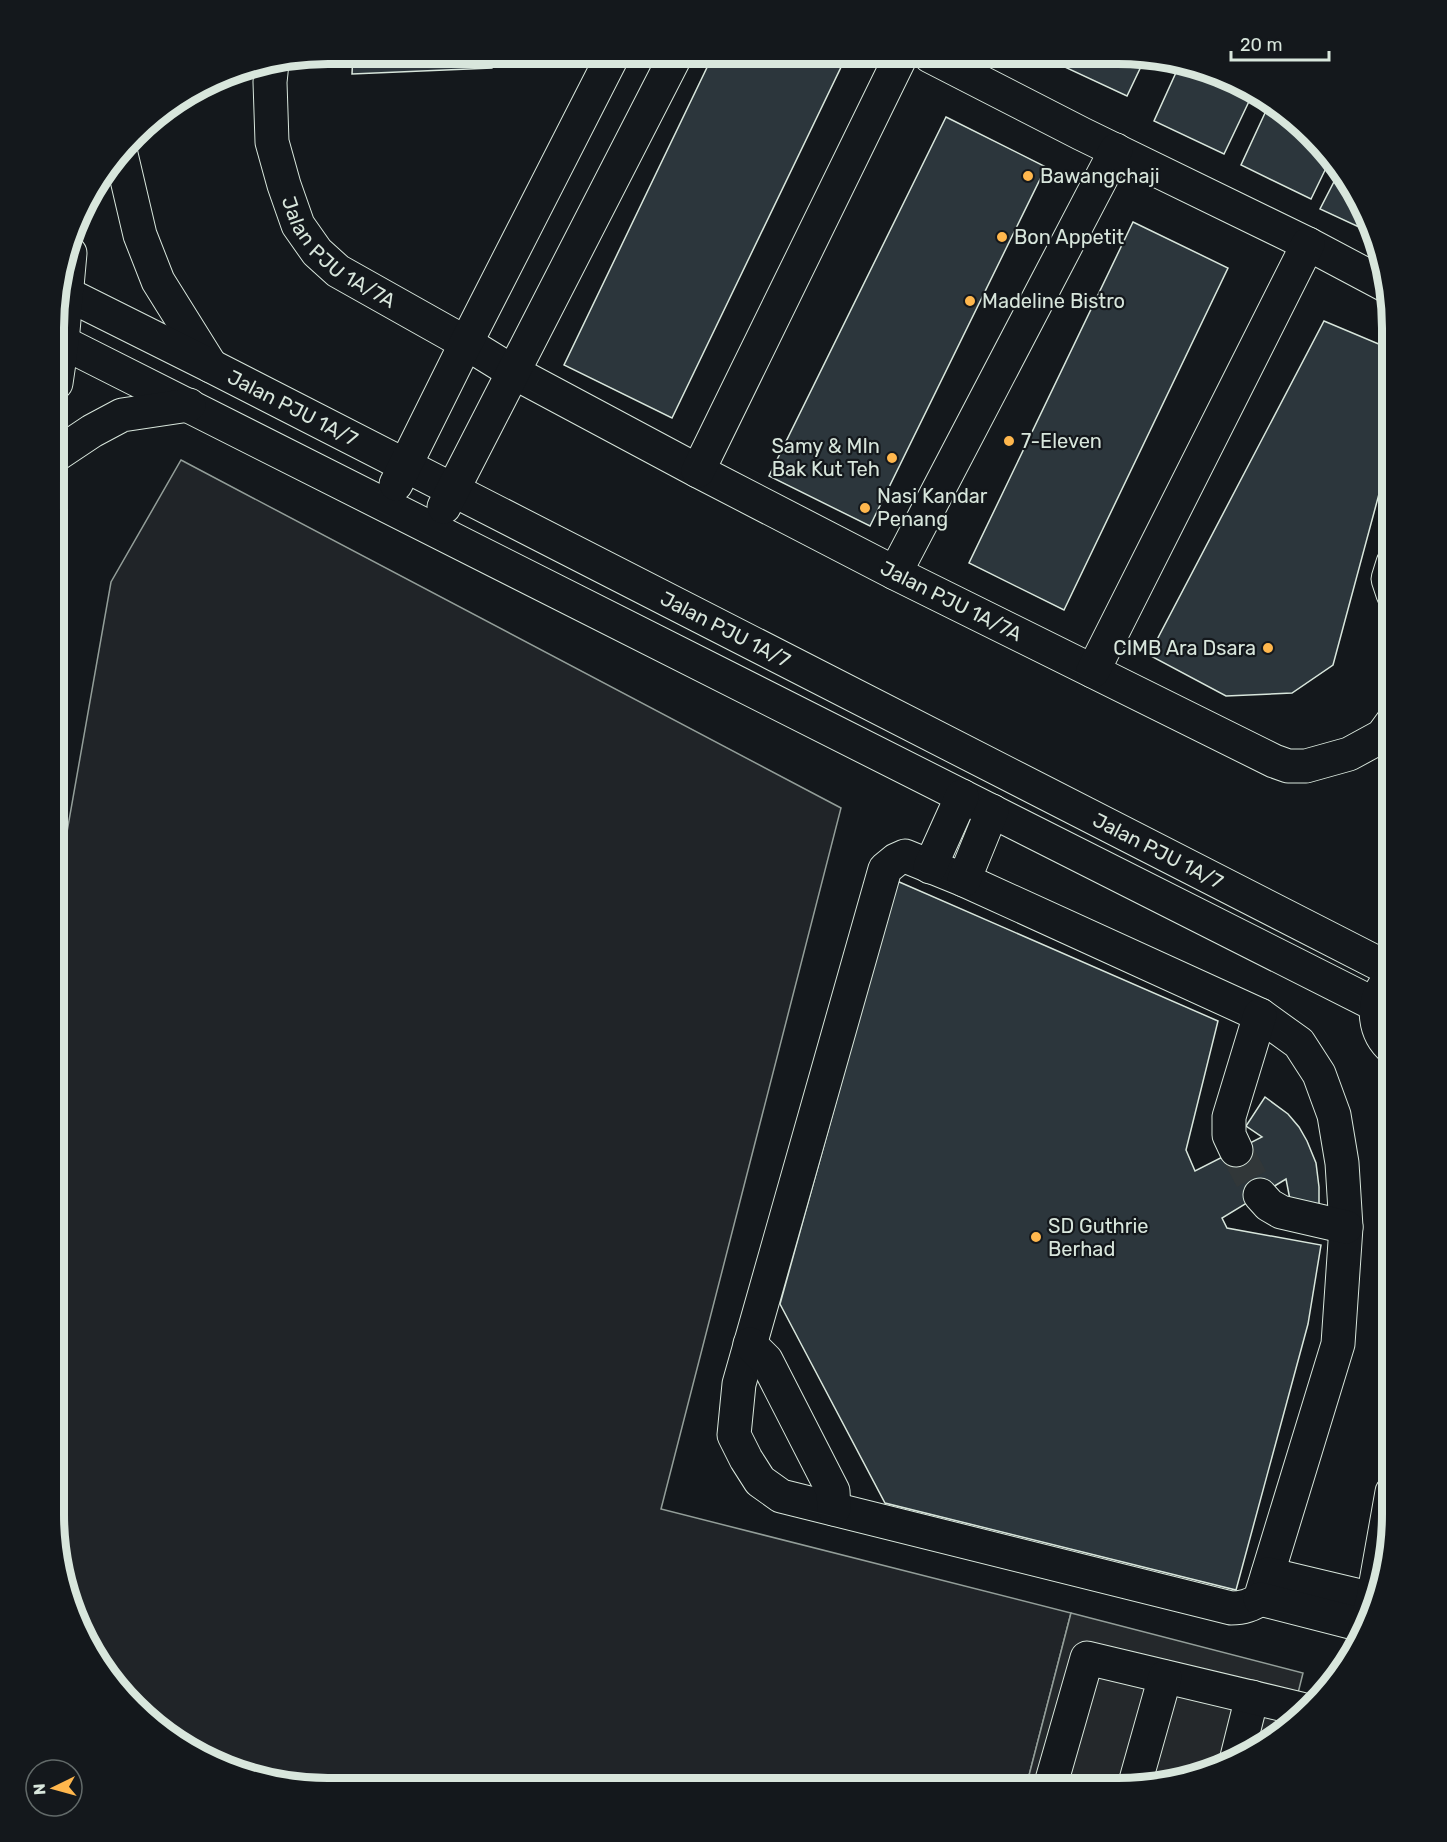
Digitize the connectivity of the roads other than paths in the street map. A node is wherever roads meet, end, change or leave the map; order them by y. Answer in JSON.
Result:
{"nodes":[{"id":1,"x":608,"y":64,"type":"edge"},
{"id":2,"x":671,"y":64,"type":"edge"},
{"id":3,"x":897,"y":64,"type":"edge"},
{"id":4,"x":946,"y":64,"type":"edge"},
{"id":5,"x":271,"y":71,"type":"edge"},
{"id":6,"x":1116,"y":150,"type":"junction"},
{"id":7,"x":123,"y":163,"type":"edge"},
{"id":8,"x":1308,"y":244,"type":"junction"},
{"id":9,"x":1378,"y":281,"type":"edge"},
{"id":10,"x":67,"y":294,"type":"edge"},
{"id":11,"x":64,"y":342,"type":"edge"},
{"id":12,"x":466,"y":343,"type":"junction"},
{"id":13,"x":211,"y":366,"type":"junction"},
{"id":14,"x":513,"y":372,"type":"junction"},
{"id":15,"x":189,"y":405,"type":"junction"},
{"id":16,"x":64,"y":450,"type":"edge"},
{"id":17,"x":406,"y":465,"type":"junction"},
{"id":18,"x":699,"y":471,"type":"junction"},
{"id":19,"x":453,"y":489,"type":"junction"},
{"id":20,"x":386,"y":505,"type":"junction"},
{"id":21,"x":433,"y":528,"type":"junction"},
{"id":22,"x":896,"y":573,"type":"junction"},
{"id":23,"x":1093,"y":671,"type":"junction"},
{"id":24,"x":1382,"y":736,"type":"edge"},
{"id":25,"x":962,"y":796,"type":"junction"},
{"id":26,"x":992,"y":811,"type":"junction"},
{"id":27,"x":930,"y":867,"type":"junction"},
{"id":28,"x":964,"y":880,"type":"junction"},
{"id":29,"x":1382,"y":965,"type":"edge"},
{"id":30,"x":1382,"y":990,"type":"edge"},
{"id":31,"x":1376,"y":1005,"type":"junction"},
{"id":32,"x":1260,"y":1015,"type":"junction"},
{"id":33,"x":1382,"y":1036,"type":"edge"},
{"id":34,"x":1236,"y":1150,"type":"tunnel mouth"},
{"id":35,"x":1260,"y":1195,"type":"tunnel mouth"},
{"id":36,"x":1346,"y":1227,"type":"junction"},
{"id":37,"x":750,"y":1344,"type":"junction"},
{"id":38,"x":834,"y":1509,"type":"junction"},
{"id":39,"x":1264,"y":1586,"type":"junction"},
{"id":40,"x":1362,"y":1616,"type":"edge"},
{"id":41,"x":1165,"y":1677,"type":"junction"},
{"id":42,"x":1252,"y":1697,"type":"junction"},
{"id":43,"x":1297,"y":1708,"type":"edge"},
{"id":44,"x":1239,"y":1748,"type":"edge"},
{"id":45,"x":1137,"y":1777,"type":"edge"},
{"id":46,"x":1053,"y":1778,"type":"edge"}],
"edges":[{"from":1,"to":12,"type":"street"},
{"from":2,"to":14,"type":"street"},
{"from":3,"to":18,"type":"street"},
{"from":4,"to":6,"type":"street"},
{"from":5,"to":12,"type":"street","name":"Jalan PJU 1A/7A"},
{"from":6,"to":8,"type":"street"},
{"from":6,"to":22,"type":"street"},
{"from":7,"to":13,"type":"street"},
{"from":8,"to":9,"type":"street"},
{"from":8,"to":23,"type":"street"},
{"from":10,"to":13,"type":"street","name":"Jalan PJU 1A/7"},
{"from":11,"to":15,"type":"street","name":"Jalan PJU 1A/7"},
{"from":12,"to":14,"type":"street","name":"Jalan PJU 1A/7A"},
{"from":12,"to":17,"type":"street"},
{"from":13,"to":17,"type":"street","name":"Jalan PJU 1A/7"},
{"from":14,"to":18,"type":"street","name":"Jalan PJU 1A/7A"},
{"from":14,"to":19,"type":"street"},
{"from":15,"to":16,"type":"street"},
{"from":15,"to":20,"type":"street","name":"Jalan PJU 1A/7"},
{"from":17,"to":19,"type":"street","name":"Jalan PJU 1A/7"},
{"from":17,"to":20,"type":"street"},
{"from":18,"to":22,"type":"street","name":"Jalan PJU 1A/7A"},
{"from":19,"to":21,"type":"street"},
{"from":19,"to":29,"type":"street","name":"Jalan PJU 1A/7"},
{"from":20,"to":21,"type":"street","name":"Jalan PJU 1A/7"},
{"from":21,"to":25,"type":"street","name":"Jalan PJU 1A/7"},
{"from":22,"to":23,"type":"street","name":"Jalan PJU 1A/7A"},
{"from":23,"to":24,"type":"street","name":"Jalan PJU 1A/7A"},
{"from":25,"to":26,"type":"street","name":"Jalan PJU 1A/7"},
{"from":25,"to":27,"type":"street"},
{"from":26,"to":28,"type":"street"},
{"from":26,"to":31,"type":"street","name":"Jalan PJU 1A/7"},
{"from":27,"to":28,"type":"street"},
{"from":27,"to":37,"type":"street"},
{"from":28,"to":32,"type":"street"},
{"from":30,"to":31,"type":"street"},
{"from":31,"to":33,"type":"street"},
{"from":32,"to":34,"type":"street"},
{"from":32,"to":36,"type":"street"},
{"from":35,"to":36,"type":"street"},
{"from":36,"to":39,"type":"street"},
{"from":37,"to":38,"type":"street"},
{"from":37,"to":38,"type":"street"},
{"from":38,"to":39,"type":"street"},
{"from":39,"to":40,"type":"street"},
{"from":41,"to":42,"type":"street"},
{"from":41,"to":45,"type":"street"},
{"from":41,"to":46,"type":"street"},
{"from":42,"to":43,"type":"street"},
{"from":42,"to":44,"type":"street"}]}
